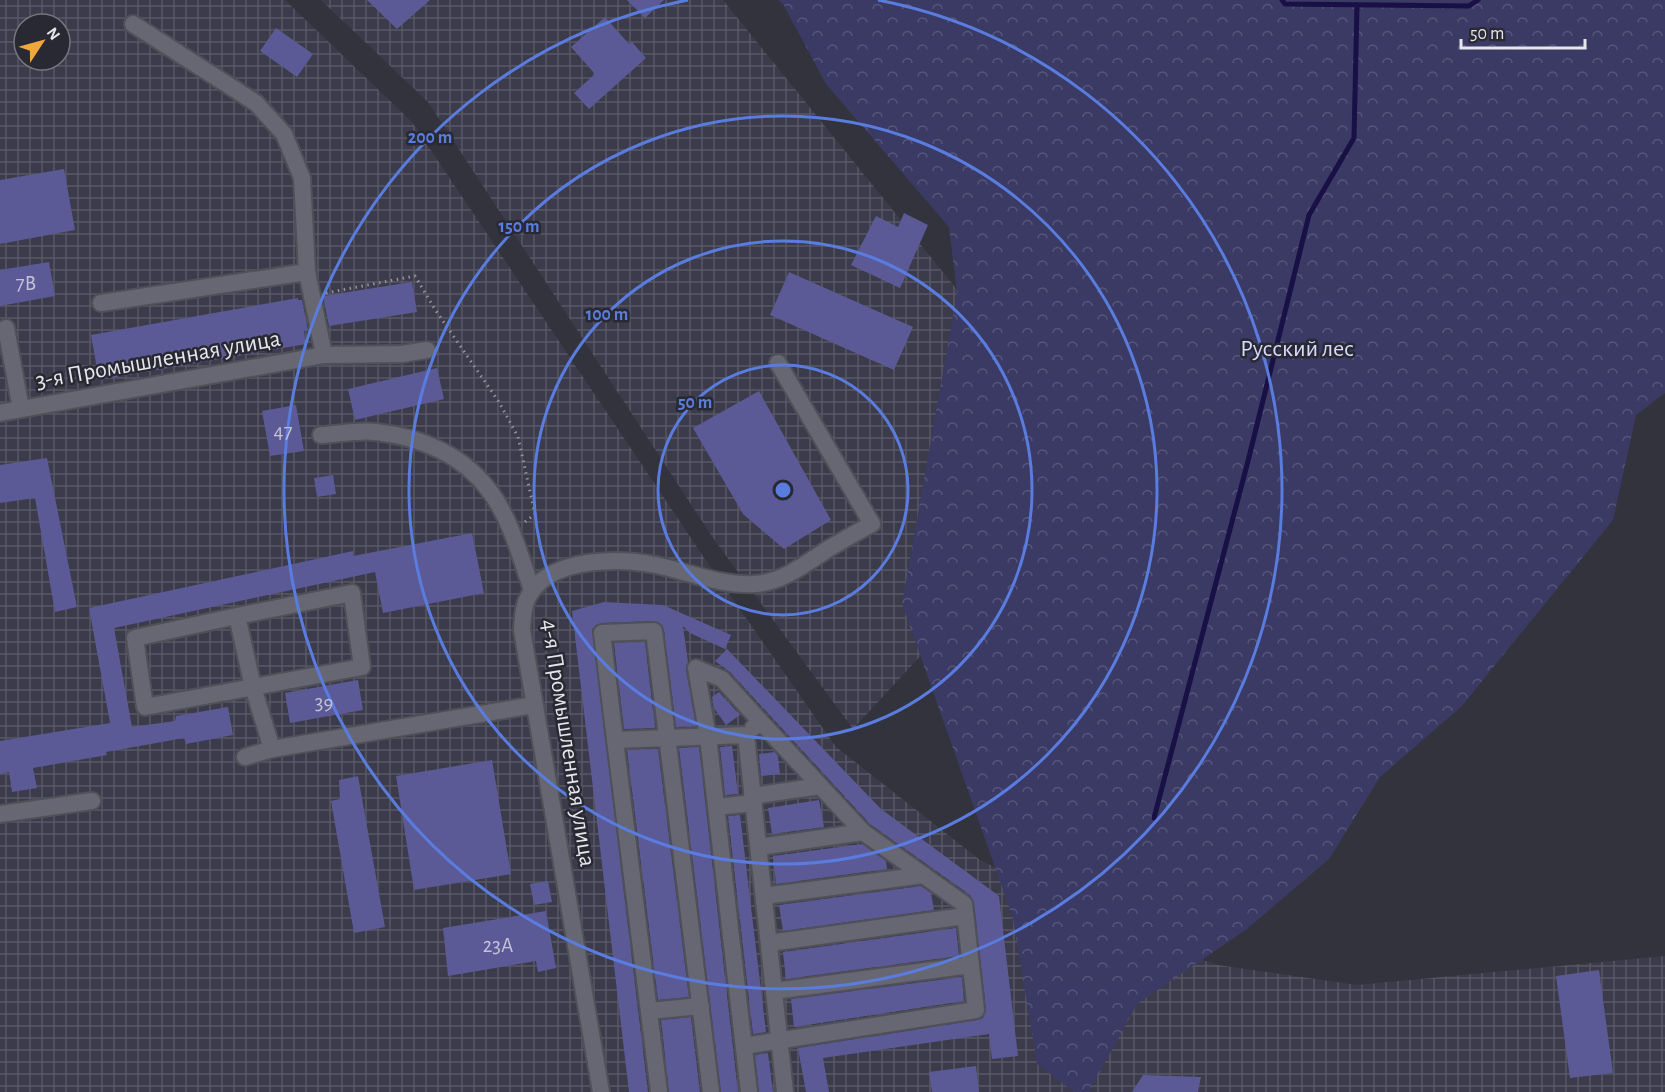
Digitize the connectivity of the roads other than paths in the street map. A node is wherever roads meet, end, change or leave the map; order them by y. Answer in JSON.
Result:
{"nodes":[{"id":1,"x":133,"y":24,"type":"dead end"},
{"id":2,"x":307,"y":272,"type":"junction"},
{"id":3,"x":101,"y":303,"type":"dead end"},
{"id":4,"x":6,"y":328,"type":"dead end"},
{"id":5,"x":427,"y":350,"type":"dead end"},
{"id":6,"x":324,"y":355,"type":"junction"},
{"id":7,"x":778,"y":363,"type":"dead end"},
{"id":8,"x":21,"y":409,"type":"junction"},
{"id":9,"x":0,"y":413,"type":"edge"},
{"id":10,"x":321,"y":435,"type":"dead end"},
{"id":11,"x":532,"y":590,"type":"junction"},
{"id":12,"x":237,"y":616,"type":"junction"},
{"id":13,"x":254,"y":687,"type":"junction"},
{"id":14,"x":534,"y":705,"type":"junction"},
{"id":15,"x":760,"y":721,"type":"junction"},
{"id":16,"x":746,"y":735,"type":"junction"},
{"id":17,"x":708,"y":736,"type":"junction"},
{"id":18,"x":668,"y":738,"type":"junction"},
{"id":19,"x":615,"y":740,"type":"junction"},
{"id":20,"x":272,"y":749,"type":"junction"},
{"id":21,"x":245,"y":757,"type":"dead end"},
{"id":22,"x":820,"y":786,"type":"junction"},
{"id":23,"x":753,"y":799,"type":"junction"},
{"id":24,"x":92,"y":801,"type":"dead end"},
{"id":25,"x":716,"y":807,"type":"junction"},
{"id":26,"x":0,"y":814,"type":"edge"},
{"id":27,"x":862,"y":832,"type":"junction"},
{"id":28,"x":759,"y":847,"type":"junction"},
{"id":29,"x":924,"y":875,"type":"junction"},
{"id":30,"x":764,"y":896,"type":"junction"},
{"id":31,"x":965,"y":916,"type":"junction"},
{"id":32,"x":769,"y":943,"type":"junction"},
{"id":33,"x":971,"y":965,"type":"junction"},
{"id":34,"x":774,"y":991,"type":"junction"},
{"id":35,"x":701,"y":1006,"type":"junction"},
{"id":36,"x":649,"y":1011,"type":"junction"},
{"id":37,"x":780,"y":1040,"type":"junction"},
{"id":38,"x":744,"y":1046,"type":"junction"},
{"id":39,"x":601,"y":1092,"type":"edge"},
{"id":40,"x":659,"y":1092,"type":"edge"},
{"id":41,"x":711,"y":1092,"type":"edge"},
{"id":42,"x":749,"y":1092,"type":"edge"},
{"id":43,"x":785,"y":1092,"type":"edge"}],
"edges":[{"from":1,"to":2,"type":"street"},
{"from":2,"to":3,"type":"street"},
{"from":2,"to":6,"type":"street"},
{"from":4,"to":8,"type":"street"},
{"from":5,"to":6,"type":"street","name":"3-я Промышленная улица"},
{"from":6,"to":8,"type":"street","name":"3-я Промышленная улица"},
{"from":7,"to":11,"type":"street","name":"4-я Промышленная улица"},
{"from":8,"to":9,"type":"street","name":"3-я Промышленная улица"},
{"from":10,"to":11,"type":"street"},
{"from":11,"to":14,"type":"street","name":"4-я Промышленная улица"},
{"from":12,"to":13,"type":"street"},
{"from":12,"to":13,"type":"street"},
{"from":12,"to":13,"type":"street"},
{"from":13,"to":20,"type":"street"},
{"from":14,"to":20,"type":"street"},
{"from":14,"to":39,"type":"street","name":"4-я Промышленная улица"},
{"from":15,"to":16,"type":"street"},
{"from":15,"to":17,"type":"street"},
{"from":15,"to":22,"type":"street"},
{"from":16,"to":17,"type":"street"},
{"from":16,"to":23,"type":"street"},
{"from":17,"to":18,"type":"street"},
{"from":17,"to":25,"type":"street"},
{"from":18,"to":19,"type":"street"},
{"from":18,"to":19,"type":"street"},
{"from":18,"to":35,"type":"street"},
{"from":19,"to":36,"type":"street"},
{"from":20,"to":21,"type":"street"},
{"from":22,"to":23,"type":"street"},
{"from":22,"to":27,"type":"street"},
{"from":23,"to":25,"type":"street"},
{"from":23,"to":28,"type":"street"},
{"from":24,"to":26,"type":"street"},
{"from":25,"to":38,"type":"street"},
{"from":27,"to":28,"type":"street"},
{"from":27,"to":29,"type":"street"},
{"from":28,"to":30,"type":"street"},
{"from":29,"to":30,"type":"street"},
{"from":29,"to":31,"type":"street"},
{"from":30,"to":32,"type":"street"},
{"from":31,"to":32,"type":"street"},
{"from":31,"to":33,"type":"street"},
{"from":32,"to":34,"type":"street"},
{"from":33,"to":34,"type":"street"},
{"from":33,"to":37,"type":"street"},
{"from":34,"to":37,"type":"street"},
{"from":35,"to":36,"type":"street"},
{"from":35,"to":41,"type":"street"},
{"from":36,"to":40,"type":"street"},
{"from":37,"to":38,"type":"street"},
{"from":37,"to":43,"type":"street"},
{"from":38,"to":42,"type":"street"}]}
